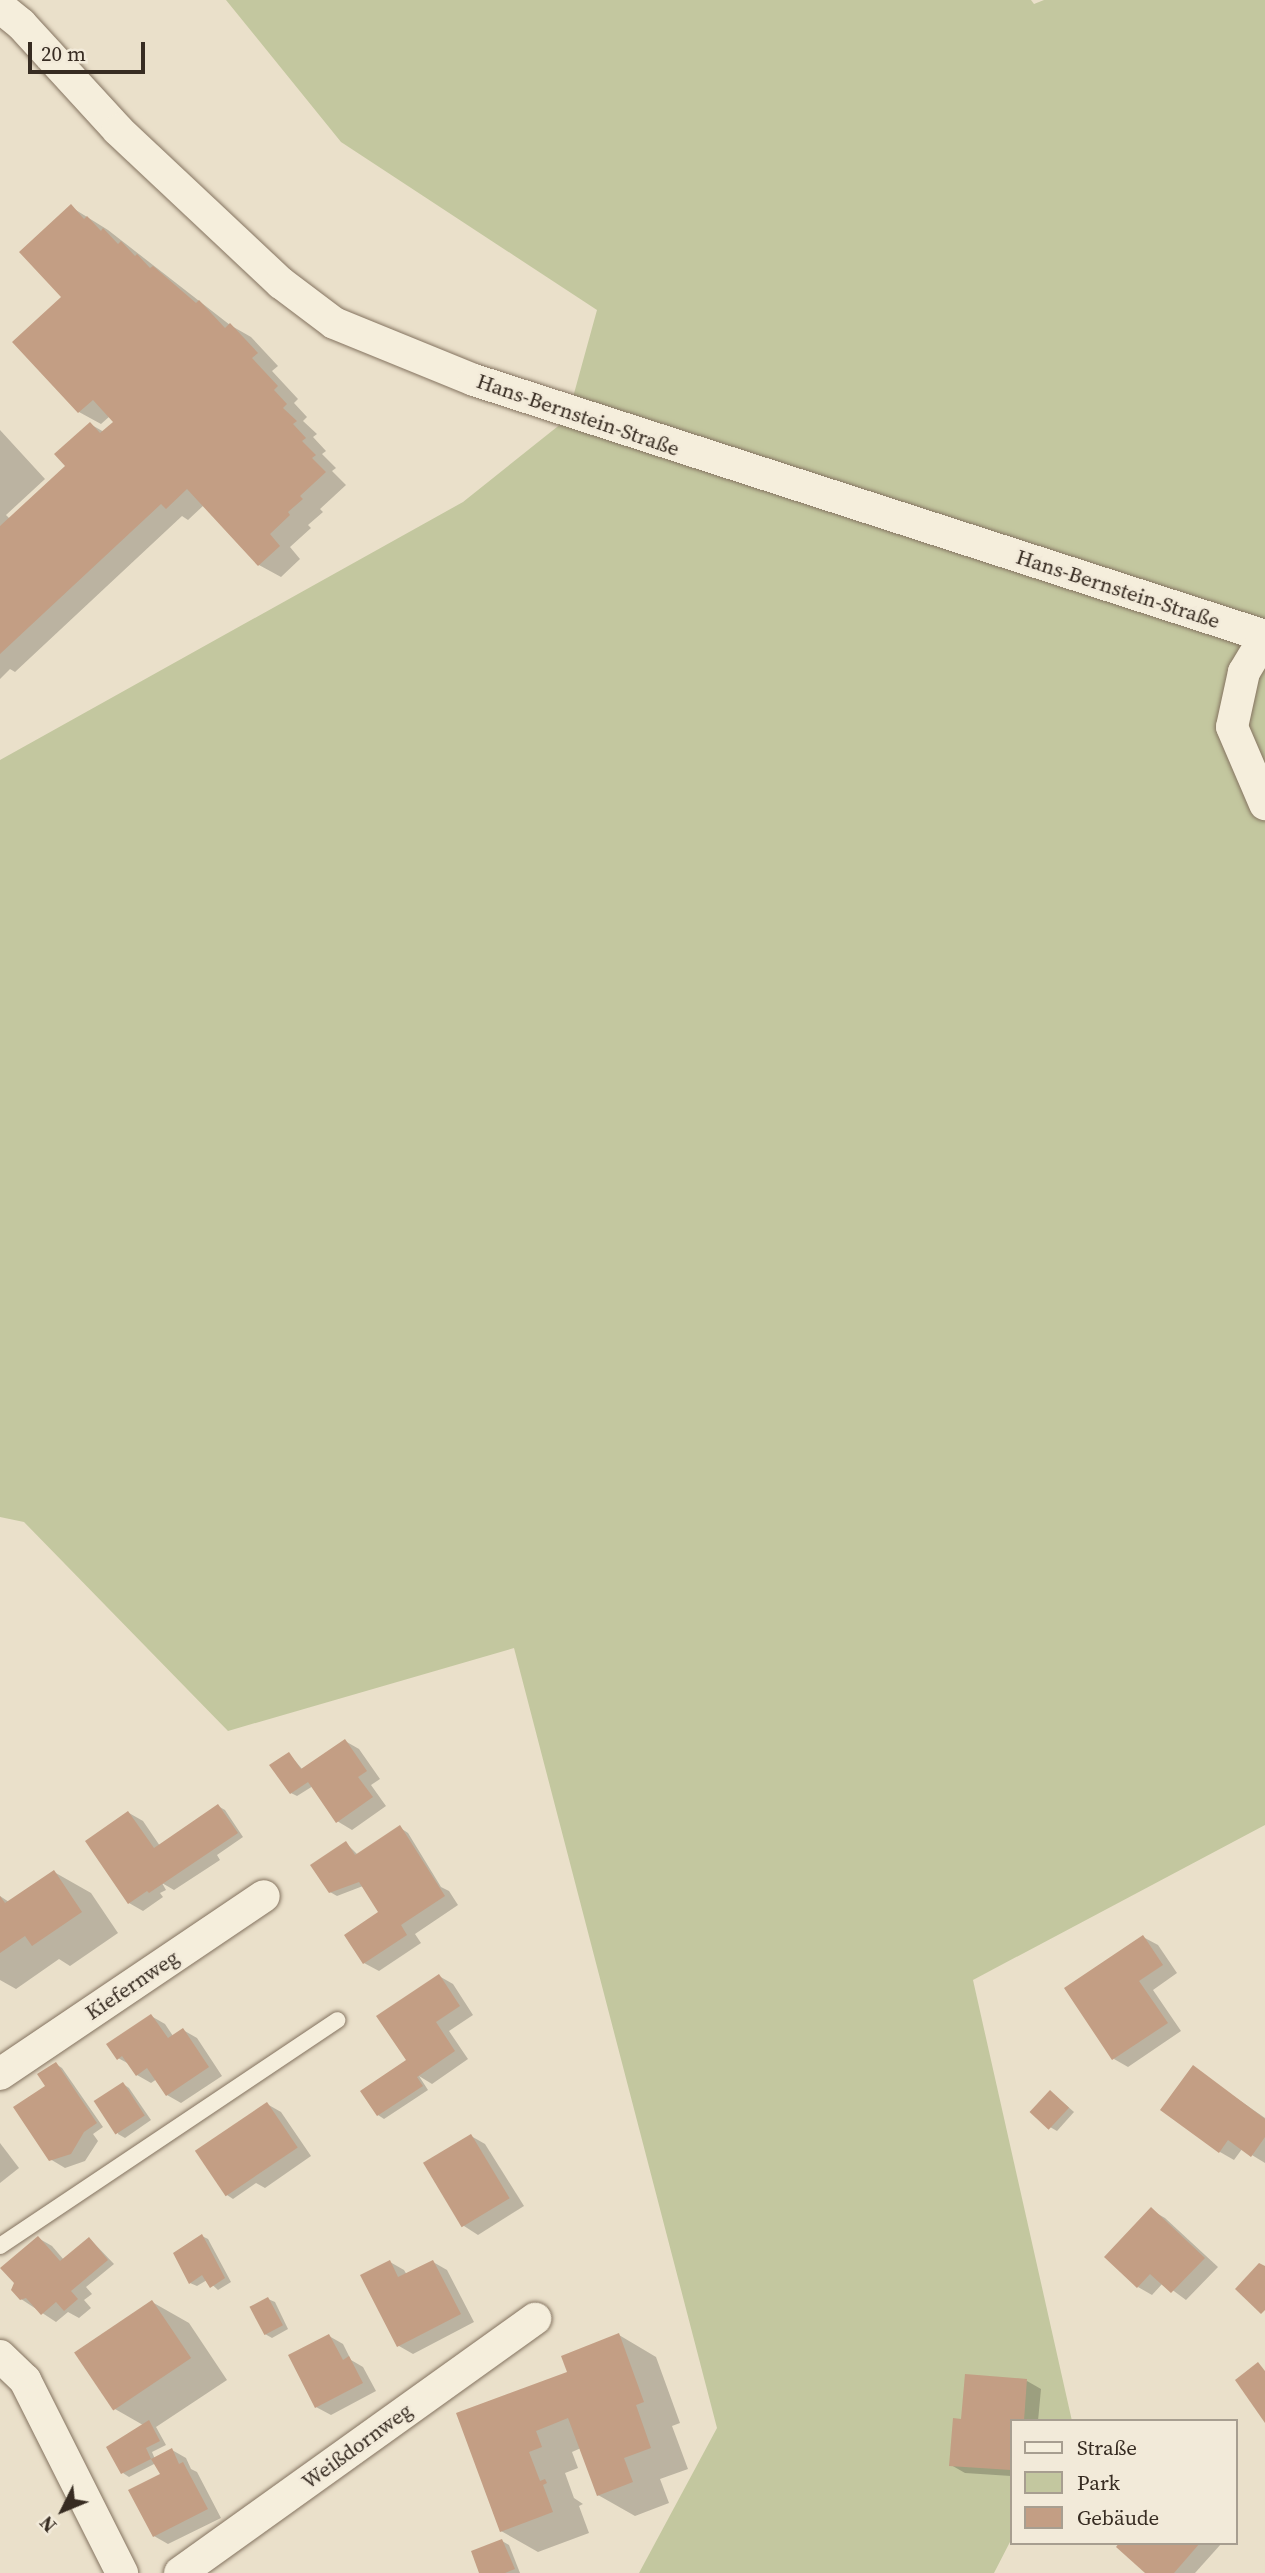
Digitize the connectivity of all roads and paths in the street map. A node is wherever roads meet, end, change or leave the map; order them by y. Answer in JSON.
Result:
{"nodes":[{"id":1,"x":0,"y":7,"type":"edge"},
{"id":2,"x":1265,"y":637,"type":"edge"},
{"id":3,"x":1265,"y":804,"type":"edge"},
{"id":4,"x":264,"y":1896,"type":"dead end"},
{"id":5,"x":337,"y":2020,"type":"dead end"},
{"id":6,"x":0,"y":2074,"type":"edge"},
{"id":7,"x":0,"y":2246,"type":"edge"},
{"id":8,"x":534,"y":2319,"type":"dead end"},
{"id":9,"x":0,"y":2356,"type":"edge"},
{"id":10,"x":122,"y":2573,"type":"edge"},
{"id":11,"x":180,"y":2573,"type":"edge"}],
"edges":[{"from":1,"to":2,"type":"street","name":"Hans-Bernstein-Straße"},
{"from":2,"to":3,"type":"street"},
{"from":4,"to":6,"type":"street","name":"Kiefernweg"},
{"from":5,"to":7,"type":"lane"},
{"from":8,"to":11,"type":"street","name":"Weißdornweg"},
{"from":9,"to":10,"type":"street"}]}
